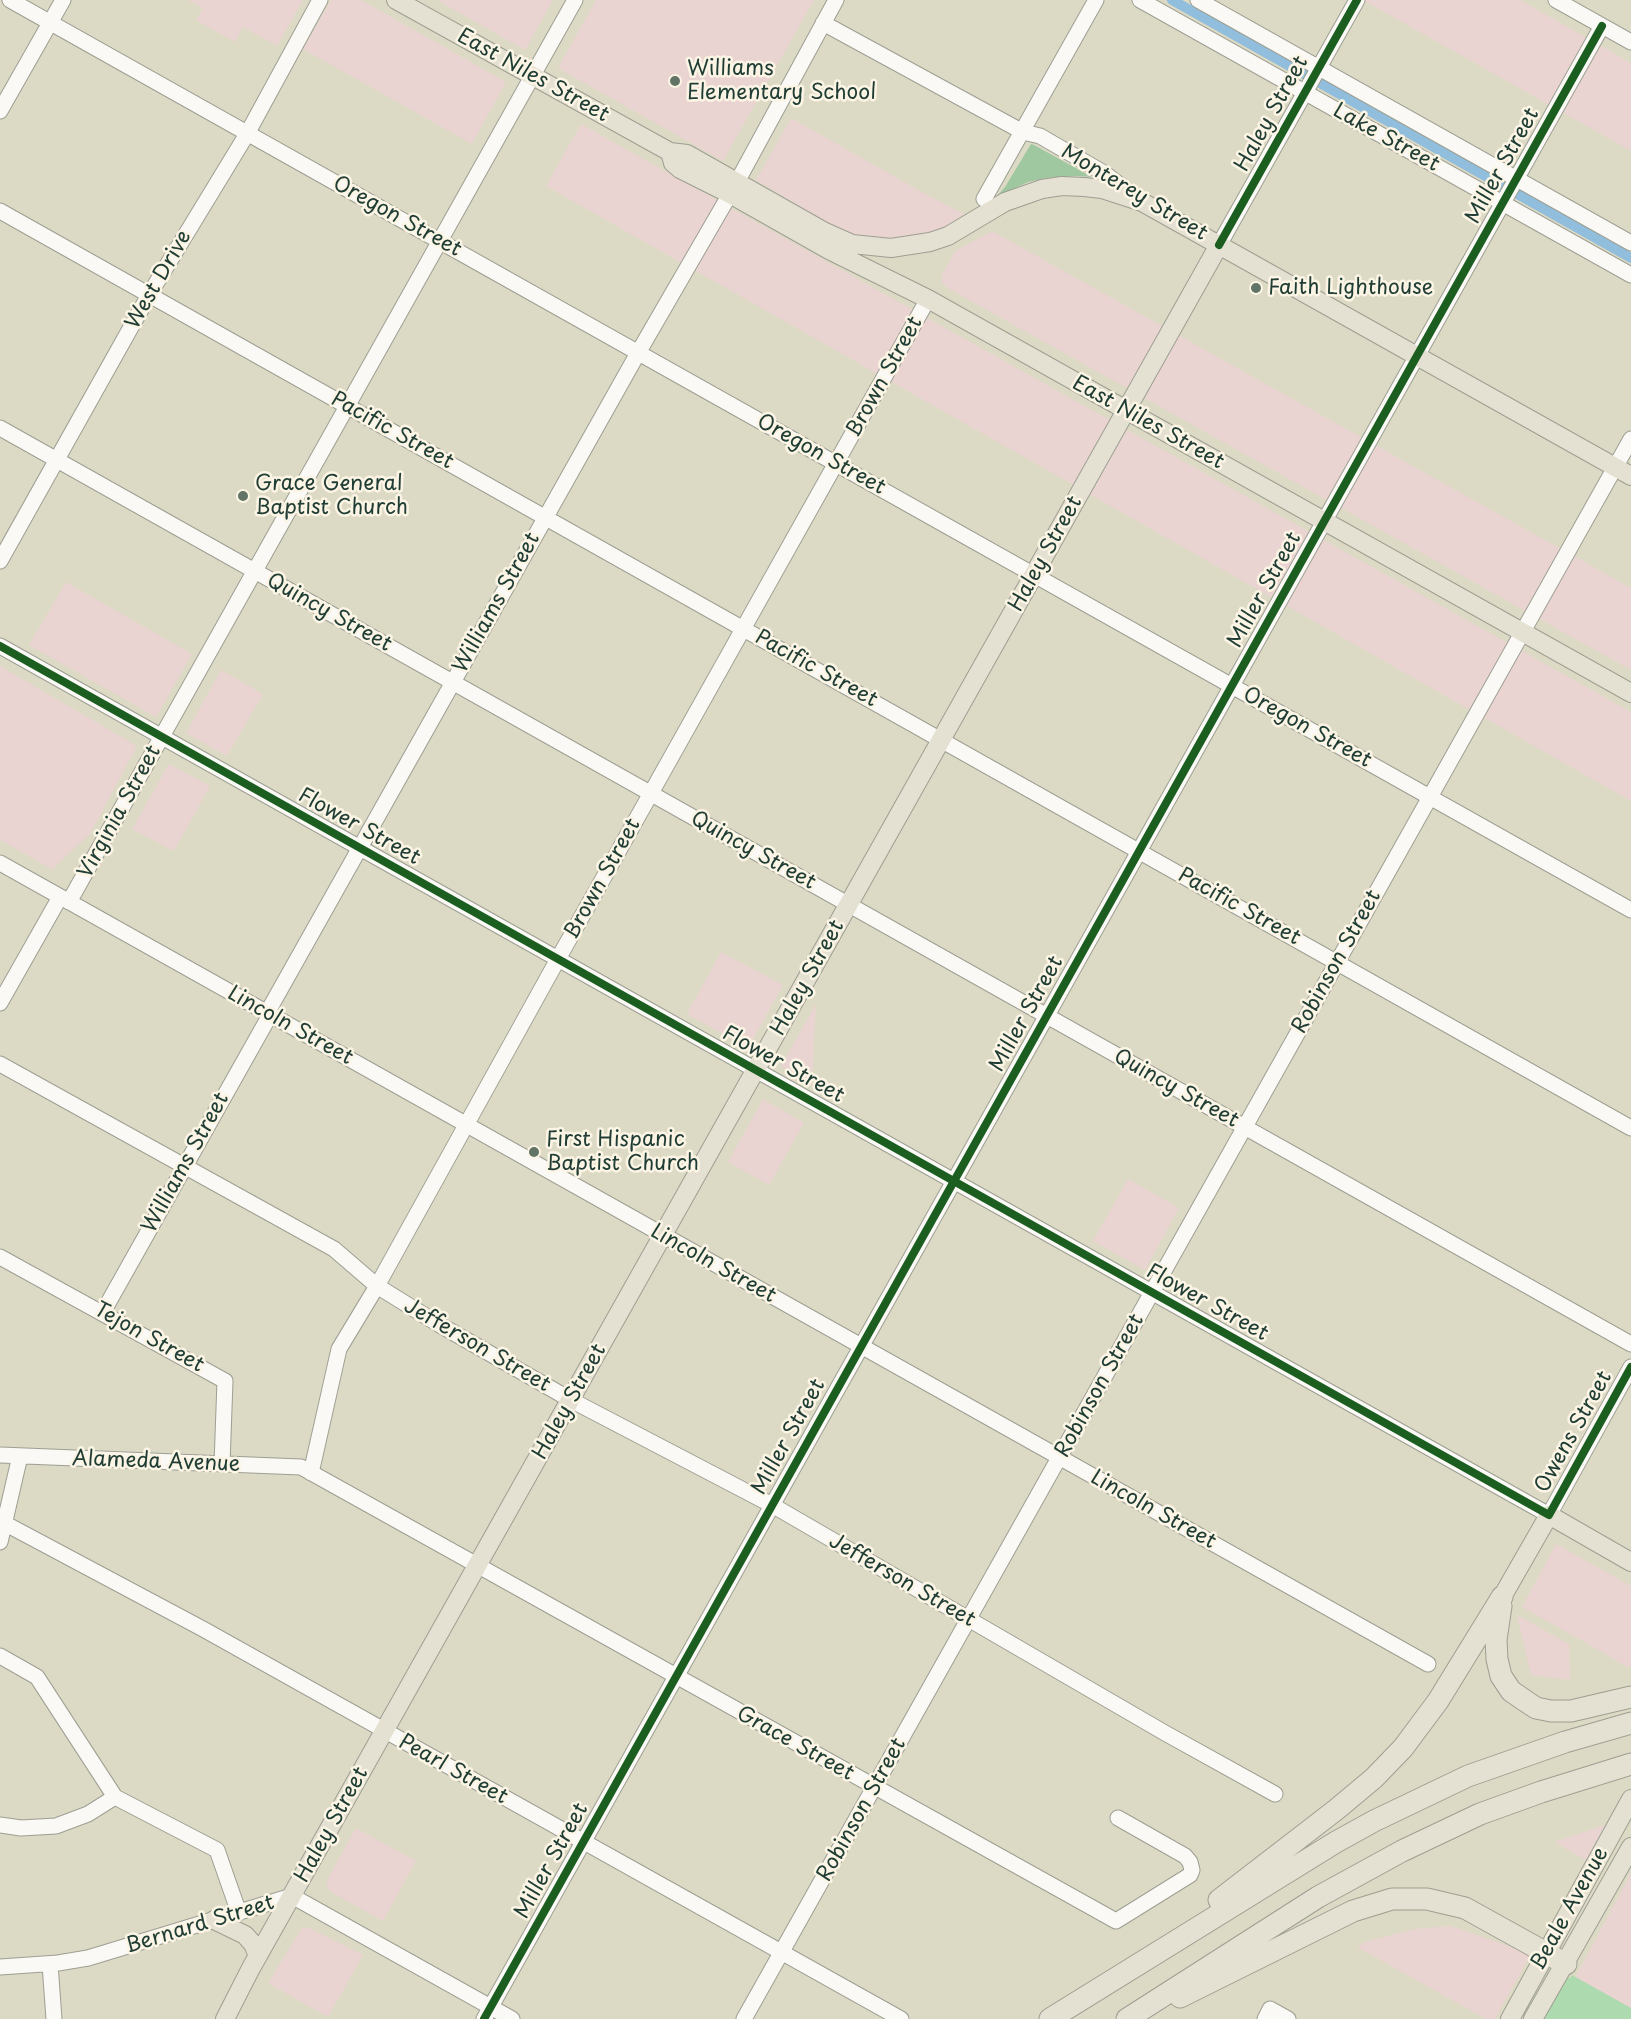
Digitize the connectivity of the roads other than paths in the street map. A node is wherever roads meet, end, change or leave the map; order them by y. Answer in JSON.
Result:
{"nodes":[{"id":1,"x":10,"y":0,"type":"edge"},
{"id":2,"x":63,"y":0,"type":"edge"},
{"id":3,"x":320,"y":0,"type":"edge"},
{"id":4,"x":396,"y":0,"type":"edge"},
{"id":5,"x":575,"y":0,"type":"edge"},
{"id":6,"x":836,"y":0,"type":"edge"},
{"id":7,"x":1096,"y":0,"type":"edge"},
{"id":8,"x":1140,"y":0,"type":"edge"},
{"id":9,"x":1198,"y":0,"type":"edge"},
{"id":10,"x":1357,"y":0,"type":"edge"},
{"id":11,"x":1556,"y":0,"type":"edge"},
{"id":12,"x":50,"y":22,"type":"junction"},
{"id":13,"x":823,"y":22,"type":"junction"},
{"id":14,"x":1602,"y":26,"type":"junction"},
{"id":15,"x":1631,"y":42,"type":"edge"},
{"id":16,"x":1319,"y":68,"type":"junction"},
{"id":17,"x":532,"y":76,"type":"junction"},
{"id":18,"x":1305,"y":92,"type":"junction"},
{"id":19,"x":0,"y":111,"type":"edge"},
{"id":20,"x":1023,"y":132,"type":"junction"},
{"id":21,"x":247,"y":134,"type":"junction"},
{"id":22,"x":1517,"y":179,"type":"junction"},
{"id":23,"x":733,"y":188,"type":"junction"},
{"id":24,"x":984,"y":199,"type":"dead end"},
{"id":25,"x":1142,"y":202,"type":"junction"},
{"id":26,"x":1503,"y":204,"type":"junction"},
{"id":27,"x":0,"y":211,"type":"edge"},
{"id":28,"x":440,"y":241,"type":"junction"},
{"id":29,"x":1631,"y":243,"type":"edge"},
{"id":30,"x":1219,"y":245,"type":"junction"},
{"id":31,"x":1631,"y":276,"type":"edge"},
{"id":32,"x":149,"y":295,"type":"junction"},
{"id":33,"x":928,"y":299,"type":"junction"},
{"id":34,"x":638,"y":352,"type":"junction"},
{"id":35,"x":1417,"y":356,"type":"junction"},
{"id":36,"x":347,"y":406,"type":"junction"},
{"id":37,"x":1126,"y":410,"type":"junction"},
{"id":38,"x":0,"y":428,"type":"edge"},
{"id":39,"x":1631,"y":439,"type":"edge"},
{"id":40,"x":57,"y":460,"type":"junction"},
{"id":41,"x":836,"y":464,"type":"junction"},
{"id":42,"x":1623,"y":472,"type":"edge"},
{"id":43,"x":545,"y":517,"type":"junction"},
{"id":44,"x":1324,"y":521,"type":"junction"},
{"id":45,"x":0,"y":561,"type":"edge"},
{"id":46,"x":255,"y":571,"type":"junction"},
{"id":47,"x":1034,"y":575,"type":"junction"},
{"id":48,"x":744,"y":629,"type":"junction"},
{"id":49,"x":1522,"y":632,"type":"junction"},
{"id":50,"x":0,"y":646,"type":"edge"},
{"id":51,"x":453,"y":683,"type":"junction"},
{"id":52,"x":1232,"y":686,"type":"junction"},
{"id":53,"x":1631,"y":693,"type":"edge"},
{"id":54,"x":162,"y":736,"type":"junction"},
{"id":55,"x":941,"y":740,"type":"junction"},
{"id":56,"x":651,"y":794,"type":"junction"},
{"id":57,"x":1430,"y":797,"type":"junction"},
{"id":58,"x":360,"y":848,"type":"junction"},
{"id":59,"x":1139,"y":851,"type":"junction"},
{"id":60,"x":0,"y":863,"type":"edge"},
{"id":61,"x":65,"y":899,"type":"junction"},
{"id":62,"x":849,"y":905,"type":"junction"},
{"id":63,"x":1631,"y":910,"type":"edge"},
{"id":64,"x":558,"y":959,"type":"junction"},
{"id":65,"x":1337,"y":962,"type":"junction"},
{"id":66,"x":0,"y":1003,"type":"edge"},
{"id":67,"x":268,"y":1014,"type":"junction"},
{"id":68,"x":1047,"y":1016,"type":"junction"},
{"id":69,"x":0,"y":1064,"type":"edge"},
{"id":70,"x":756,"y":1070,"type":"junction"},
{"id":71,"x":466,"y":1125,"type":"junction"},
{"id":72,"x":1245,"y":1127,"type":"junction"},
{"id":73,"x":1631,"y":1128,"type":"edge"},
{"id":74,"x":184,"y":1168,"type":"junction"},
{"id":75,"x":954,"y":1181,"type":"junction"},
{"id":76,"x":663,"y":1236,"type":"junction"},
{"id":77,"x":0,"y":1257,"type":"edge"},
{"id":78,"x":377,"y":1286,"type":"junction"},
{"id":79,"x":1152,"y":1292,"type":"junction"},
{"id":80,"x":103,"y":1312,"type":"junction"},
{"id":81,"x":1631,"y":1344,"type":"edge"},
{"id":82,"x":861,"y":1347,"type":"junction"},
{"id":83,"x":1631,"y":1367,"type":"edge"},
{"id":84,"x":571,"y":1400,"type":"junction"},
{"id":85,"x":0,"y":1455,"type":"edge"},
{"id":86,"x":20,"y":1456,"type":"junction"},
{"id":87,"x":1059,"y":1458,"type":"junction"},
{"id":88,"x":222,"y":1464,"type":"junction"},
{"id":89,"x":311,"y":1473,"type":"junction"},
{"id":90,"x":772,"y":1505,"type":"junction"},
{"id":91,"x":1549,"y":1515,"type":"junction"},
{"id":92,"x":4,"y":1523,"type":"junction"},
{"id":93,"x":0,"y":1542,"type":"edge"},
{"id":94,"x":1631,"y":1562,"type":"edge"},
{"id":95,"x":477,"y":1567,"type":"junction"},
{"id":96,"x":1502,"y":1597,"type":"junction"},
{"id":97,"x":968,"y":1620,"type":"junction"},
{"id":98,"x":0,"y":1656,"type":"edge"},
{"id":99,"x":1428,"y":1664,"type":"dead end"},
{"id":100,"x":676,"y":1677,"type":"junction"},
{"id":101,"x":1631,"y":1697,"type":"edge"},
{"id":102,"x":1631,"y":1723,"type":"edge"},
{"id":103,"x":385,"y":1732,"type":"junction"},
{"id":104,"x":1631,"y":1764,"type":"edge"},
{"id":105,"x":874,"y":1788,"type":"junction"},
{"id":106,"x":1275,"y":1794,"type":"dead end"},
{"id":107,"x":115,"y":1797,"type":"junction"},
{"id":108,"x":1631,"y":1799,"type":"edge"},
{"id":109,"x":1118,"y":1818,"type":"dead end"},
{"id":110,"x":0,"y":1825,"type":"edge"},
{"id":111,"x":583,"y":1842,"type":"junction"},
{"id":112,"x":1631,"y":1847,"type":"edge"},
{"id":113,"x":291,"y":1896,"type":"junction"},
{"id":114,"x":239,"y":1913,"type":"junction"},
{"id":115,"x":214,"y":1920,"type":"junction"},
{"id":116,"x":782,"y":1952,"type":"junction"},
{"id":117,"x":1545,"y":1952,"type":"junction"},
{"id":118,"x":258,"y":1956,"type":"junction"},
{"id":119,"x":50,"y":1964,"type":"junction"},
{"id":120,"x":1566,"y":1964,"type":"junction"},
{"id":121,"x":0,"y":1967,"type":"edge"},
{"id":122,"x":1124,"y":1973,"type":"junction"},
{"id":123,"x":487,"y":2013,"type":"edge"},
{"id":124,"x":1268,"y":2014,"type":"edge"},
{"id":125,"x":54,"y":2019,"type":"edge"},
{"id":126,"x":225,"y":2019,"type":"edge"},
{"id":127,"x":512,"y":2019,"type":"edge"},
{"id":128,"x":744,"y":2019,"type":"edge"},
{"id":129,"x":901,"y":2019,"type":"edge"},
{"id":130,"x":1050,"y":2019,"type":"edge"},
{"id":131,"x":1127,"y":2019,"type":"edge"},
{"id":132,"x":1137,"y":2019,"type":"edge"},
{"id":133,"x":1288,"y":2019,"type":"edge"},
{"id":134,"x":1510,"y":2019,"type":"edge"},
{"id":135,"x":1533,"y":2019,"type":"edge"}],
"edges":[{"from":1,"to":12,"type":"street","name":"Oregon Street"},
{"from":2,"to":12,"type":"street"},
{"from":3,"to":21,"type":"street","name":"West Drive"},
{"from":4,"to":17,"type":"main road","name":"East Niles Street"},
{"from":5,"to":17,"type":"street","name":"Virginia Street"},
{"from":6,"to":13,"type":"street","name":"Williams Street"},
{"from":7,"to":20,"type":"street"},
{"from":8,"to":18,"type":"street","name":"Lake Street"},
{"from":9,"to":16,"type":"street","name":"Lake Street"},
{"from":10,"to":16,"type":"street","name":"Haley Street"},
{"from":11,"to":14,"type":"street"},
{"from":12,"to":19,"type":"street"},
{"from":12,"to":21,"type":"street","name":"Oregon Street"},
{"from":13,"to":20,"type":"street","name":"Monterey Street"},
{"from":13,"to":23,"type":"street","name":"Williams Street"},
{"from":14,"to":15,"type":"street"},
{"from":14,"to":22,"type":"street","name":"Miller Street"},
{"from":16,"to":18,"type":"street","name":"Haley Street"},
{"from":16,"to":22,"type":"street","name":"Lake Street"},
{"from":17,"to":23,"type":"main road","name":"East Niles Street"},
{"from":17,"to":28,"type":"street","name":"Virginia Street"},
{"from":18,"to":26,"type":"street","name":"Lake Street"},
{"from":18,"to":30,"type":"street","name":"Haley Street"},
{"from":20,"to":24,"type":"street"},
{"from":20,"to":25,"type":"street","name":"Monterey Street"},
{"from":21,"to":28,"type":"street","name":"Oregon Street"},
{"from":21,"to":32,"type":"street","name":"West Drive"},
{"from":22,"to":26,"type":"street","name":"Miller Street"},
{"from":22,"to":29,"type":"street","name":"Lake Street"},
{"from":23,"to":25,"type":"main road","name":"East Niles Street"},
{"from":23,"to":33,"type":"main road","name":"East Niles Street"},
{"from":23,"to":34,"type":"street","name":"Williams Street"},
{"from":25,"to":30,"type":"main road","name":"Monterey Street"},
{"from":26,"to":31,"type":"street","name":"Lake Street"},
{"from":26,"to":35,"type":"street","name":"Miller Street"},
{"from":27,"to":32,"type":"street","name":"Pacific Street"},
{"from":28,"to":34,"type":"street","name":"Oregon Street"},
{"from":28,"to":36,"type":"street","name":"Virginia Street"},
{"from":30,"to":35,"type":"main road","name":"Monterey Street"},
{"from":30,"to":37,"type":"main road","name":"Haley Street"},
{"from":32,"to":36,"type":"street","name":"Pacific Street"},
{"from":32,"to":40,"type":"street","name":"West Drive"},
{"from":33,"to":37,"type":"main road","name":"East Niles Street"},
{"from":33,"to":41,"type":"street","name":"Brown Street"},
{"from":34,"to":41,"type":"street","name":"Oregon Street"},
{"from":34,"to":43,"type":"street","name":"Williams Street"},
{"from":35,"to":42,"type":"main road","name":"Monterey Street"},
{"from":35,"to":44,"type":"street","name":"Miller Street"},
{"from":36,"to":43,"type":"street","name":"Pacific Street"},
{"from":36,"to":46,"type":"street","name":"Virginia Street"},
{"from":37,"to":44,"type":"main road","name":"East Niles Street"},
{"from":37,"to":47,"type":"main road","name":"Haley Street"},
{"from":38,"to":40,"type":"street","name":"Quincy Street"},
{"from":39,"to":42,"type":"street","name":"Robinson Street"},
{"from":40,"to":45,"type":"street","name":"West Drive"},
{"from":40,"to":46,"type":"street","name":"Quincy Street"},
{"from":41,"to":47,"type":"street","name":"Oregon Street"},
{"from":41,"to":48,"type":"street","name":"Brown Street"},
{"from":42,"to":49,"type":"street","name":"Robinson Street"},
{"from":43,"to":48,"type":"street","name":"Pacific Street"},
{"from":43,"to":51,"type":"street","name":"Williams Street"},
{"from":44,"to":49,"type":"main road","name":"East Niles Street"},
{"from":44,"to":52,"type":"street","name":"Miller Street"},
{"from":46,"to":51,"type":"street","name":"Quincy Street"},
{"from":46,"to":54,"type":"street","name":"Virginia Street"},
{"from":47,"to":52,"type":"street","name":"Oregon Street"},
{"from":47,"to":55,"type":"main road","name":"Haley Street"},
{"from":48,"to":55,"type":"street","name":"Pacific Street"},
{"from":48,"to":56,"type":"street","name":"Brown Street"},
{"from":49,"to":53,"type":"main road","name":"East Niles Street"},
{"from":49,"to":57,"type":"street","name":"Robinson Street"},
{"from":50,"to":54,"type":"street","name":"Flower Street"},
{"from":51,"to":56,"type":"street","name":"Quincy Street"},
{"from":51,"to":58,"type":"street","name":"Williams Street"},
{"from":52,"to":57,"type":"street","name":"Oregon Street"},
{"from":52,"to":59,"type":"street","name":"Miller Street"},
{"from":54,"to":58,"type":"street","name":"Flower Street"},
{"from":54,"to":61,"type":"street","name":"Virginia Street"},
{"from":55,"to":59,"type":"street","name":"Pacific Street"},
{"from":55,"to":62,"type":"main road","name":"Haley Street"},
{"from":56,"to":62,"type":"street","name":"Quincy Street"},
{"from":56,"to":64,"type":"street","name":"Brown Street"},
{"from":57,"to":63,"type":"street","name":"Oregon Street"},
{"from":57,"to":65,"type":"street","name":"Robinson Street"},
{"from":58,"to":64,"type":"street","name":"Flower Street"},
{"from":58,"to":67,"type":"street","name":"Williams Street"},
{"from":59,"to":65,"type":"street","name":"Pacific Street"},
{"from":59,"to":68,"type":"street","name":"Miller Street"},
{"from":60,"to":61,"type":"street","name":"Lincoln Street"},
{"from":61,"to":66,"type":"street","name":"Virginia Street"},
{"from":61,"to":67,"type":"street","name":"Lincoln Street"},
{"from":62,"to":68,"type":"street","name":"Quincy Street"},
{"from":62,"to":70,"type":"main road","name":"Haley Street"},
{"from":64,"to":70,"type":"street","name":"Flower Street"},
{"from":64,"to":71,"type":"street","name":"Brown Street"},
{"from":65,"to":72,"type":"street","name":"Robinson Street"},
{"from":65,"to":73,"type":"street","name":"Pacific Street"},
{"from":67,"to":71,"type":"street","name":"Lincoln Street"},
{"from":67,"to":74,"type":"street","name":"Williams Street"},
{"from":68,"to":72,"type":"street","name":"Quincy Street"},
{"from":68,"to":75,"type":"street","name":"Miller Street"},
{"from":69,"to":74,"type":"street","name":"Jefferson Street"},
{"from":70,"to":75,"type":"street","name":"Flower Street"},
{"from":70,"to":76,"type":"main road","name":"Haley Street"},
{"from":71,"to":76,"type":"street","name":"Lincoln Street"},
{"from":71,"to":78,"type":"street","name":"Brown Street"},
{"from":72,"to":79,"type":"street","name":"Robinson Street"},
{"from":72,"to":81,"type":"street","name":"Quincy Street"},
{"from":74,"to":78,"type":"street","name":"Jefferson Street"},
{"from":74,"to":80,"type":"street","name":"Williams Street"},
{"from":75,"to":79,"type":"street","name":"Flower Street"},
{"from":75,"to":82,"type":"street","name":"Miller Street"},
{"from":76,"to":82,"type":"street","name":"Lincoln Street"},
{"from":76,"to":84,"type":"main road","name":"Haley Street"},
{"from":77,"to":80,"type":"street","name":"Tejon Street"},
{"from":78,"to":84,"type":"street","name":"Jefferson Street"},
{"from":78,"to":89,"type":"street","name":"Brown Street"},
{"from":79,"to":87,"type":"street","name":"Robinson Street"},
{"from":79,"to":91,"type":"street","name":"Flower Street"},
{"from":80,"to":88,"type":"street","name":"Tejon Street"},
{"from":82,"to":87,"type":"street","name":"Lincoln Street"},
{"from":82,"to":90,"type":"street","name":"Miller Street"},
{"from":83,"to":91,"type":"street","name":"Owens Street"},
{"from":84,"to":90,"type":"street","name":"Jefferson Street"},
{"from":84,"to":95,"type":"main road","name":"Haley Street"},
{"from":85,"to":86,"type":"street","name":"Alameda Avenue"},
{"from":86,"to":88,"type":"street","name":"Alameda Avenue"},
{"from":86,"to":92,"type":"street"},
{"from":87,"to":97,"type":"street","name":"Robinson Street"},
{"from":87,"to":99,"type":"street","name":"Lincoln Street"},
{"from":88,"to":89,"type":"street","name":"Alameda Avenue"},
{"from":89,"to":95,"type":"street","name":"Grace Street"},
{"from":90,"to":97,"type":"street","name":"Jefferson Street"},
{"from":90,"to":100,"type":"street","name":"Miller Street"},
{"from":91,"to":94,"type":"main road","name":"Flower Street"},
{"from":91,"to":96,"type":"main road","name":"Owens Street"},
{"from":92,"to":93,"type":"street"},
{"from":92,"to":103,"type":"street","name":"Pearl Street"},
{"from":95,"to":100,"type":"street","name":"Grace Street"},
{"from":95,"to":103,"type":"main road","name":"Haley Street"},
{"from":96,"to":101,"type":"highway"},
{"from":96,"to":122,"type":"highway"},
{"from":97,"to":105,"type":"street","name":"Robinson Street"},
{"from":97,"to":106,"type":"street","name":"Jefferson Street"},
{"from":98,"to":107,"type":"street"},
{"from":100,"to":105,"type":"street","name":"Grace Street"},
{"from":100,"to":111,"type":"street","name":"Miller Street"},
{"from":102,"to":122,"type":"highway"},
{"from":103,"to":111,"type":"street","name":"Pearl Street"},
{"from":103,"to":113,"type":"main road","name":"Haley Street"},
{"from":104,"to":131,"type":"highway"},
{"from":105,"to":109,"type":"street","name":"Grace Street"},
{"from":105,"to":116,"type":"street","name":"Robinson Street"},
{"from":107,"to":110,"type":"street"},
{"from":107,"to":114,"type":"street"},
{"from":108,"to":117,"type":"main road","name":"Beale Avenue"},
{"from":111,"to":116,"type":"street","name":"Pearl Street"},
{"from":111,"to":123,"type":"street","name":"Miller Street"},
{"from":112,"to":120,"type":"main road","name":"Beale Avenue"},
{"from":113,"to":114,"type":"street","name":"Bernard Street"},
{"from":113,"to":118,"type":"main road","name":"Haley Street"},
{"from":113,"to":123,"type":"street","name":"Bernard Street"},
{"from":114,"to":115,"type":"street","name":"Bernard Street"},
{"from":115,"to":118,"type":"main road"},
{"from":115,"to":119,"type":"street","name":"Bernard Street"},
{"from":116,"to":128,"type":"street","name":"Robinson Street"},
{"from":116,"to":129,"type":"street","name":"Pearl Street"},
{"from":117,"to":120,"type":"highway"},
{"from":117,"to":132,"type":"highway"},
{"from":117,"to":134,"type":"main road","name":"Beale Avenue"},
{"from":118,"to":126,"type":"main road","name":"Haley Street"},
{"from":119,"to":121,"type":"street","name":"Bernard Street"},
{"from":119,"to":125,"type":"street"},
{"from":120,"to":135,"type":"main road","name":"Beale Avenue"},
{"from":122,"to":130,"type":"highway"},
{"from":123,"to":127,"type":"street","name":"Bernard Street"},
{"from":124,"to":133,"type":"street"}]}
